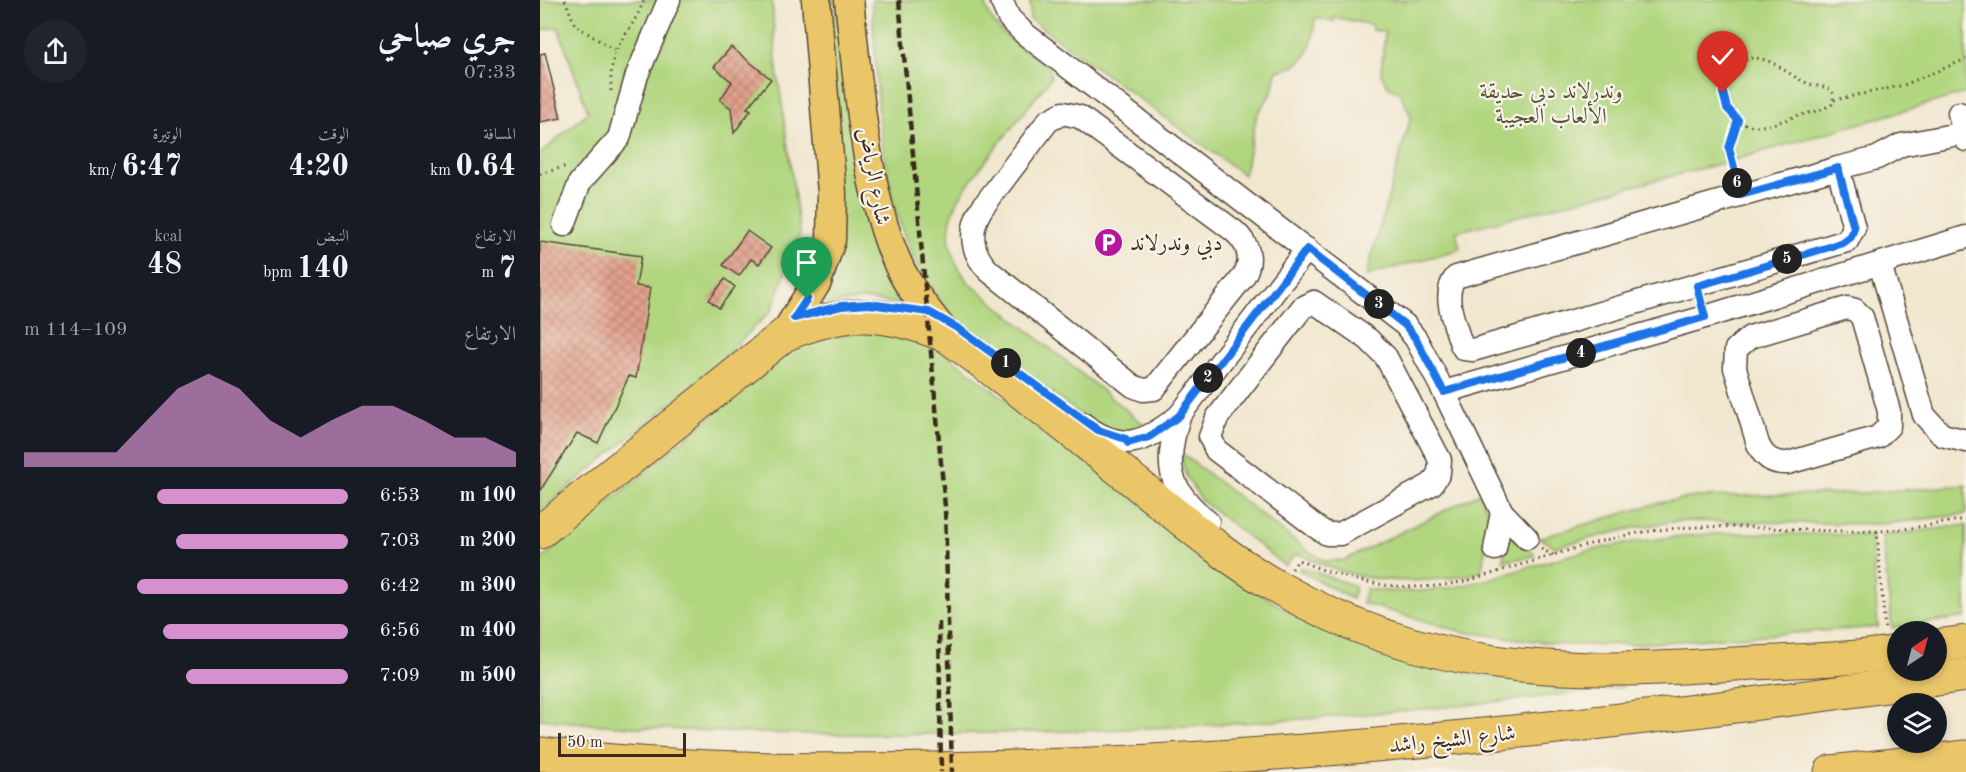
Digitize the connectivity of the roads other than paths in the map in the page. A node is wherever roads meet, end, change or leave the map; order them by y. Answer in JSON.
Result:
{"nodes":[{"id":1,"x":669,"y":0,"type":"edge"},
{"id":2,"x":816,"y":0,"type":"edge"},
{"id":3,"x":1000,"y":0,"type":"edge"},
{"id":4,"x":852,"y":5,"type":"edge"},
{"id":5,"x":1963,"y":129,"type":"edge"},
{"id":6,"x":1173,"y":145,"type":"junction"},
{"id":7,"x":1838,"y":168,"type":"junction"},
{"id":8,"x":1154,"y":171,"type":"junction"},
{"id":9,"x":564,"y":225,"type":"dead end"},
{"id":10,"x":1966,"y":237,"type":"edge"},
{"id":11,"x":1307,"y":249,"type":"junction"},
{"id":12,"x":1880,"y":264,"type":"junction"},
{"id":13,"x":1697,"y":286,"type":"junction"},
{"id":14,"x":1369,"y":296,"type":"junction"},
{"id":15,"x":1705,"y":317,"type":"junction"},
{"id":16,"x":1348,"y":324,"type":"junction"},
{"id":17,"x":784,"y":335,"type":"junction"},
{"id":18,"x":947,"y":336,"type":"junction"},
{"id":19,"x":1910,"y":366,"type":"junction"},
{"id":20,"x":1879,"y":375,"type":"junction"},
{"id":21,"x":1020,"y":390,"type":"junction"},
{"id":22,"x":1444,"y":392,"type":"junction"},
{"id":23,"x":1179,"y":416,"type":"junction"},
{"id":24,"x":1966,"y":442,"type":"edge"},
{"id":25,"x":1502,"y":512,"type":"junction"},
{"id":26,"x":540,"y":532,"type":"edge"},
{"id":27,"x":1527,"y":538,"type":"dead end"},
{"id":28,"x":1495,"y":549,"type":"dead end"},
{"id":29,"x":1250,"y":570,"type":"junction"},
{"id":30,"x":1966,"y":642,"type":"edge"},
{"id":31,"x":1887,"y":645,"type":"edge"},
{"id":32,"x":1947,"y":645,"type":"edge"},
{"id":33,"x":1966,"y":675,"type":"edge"},
{"id":34,"x":540,"y":754,"type":"edge"},
{"id":35,"x":1966,"y":757,"type":"edge"},
{"id":36,"x":1899,"y":768,"type":"edge"},
{"id":37,"x":1831,"y":772,"type":"edge"}],
"edges":[{"from":1,"to":9,"type":"lane"},
{"from":2,"to":17,"type":"main road","name":"شارع الرياض"},
{"from":3,"to":6,"type":"lane"},
{"from":4,"to":18,"type":"main road","name":"شارع الرياض"},
{"from":5,"to":7,"type":"lane"},
{"from":6,"to":8,"type":"lane"},
{"from":6,"to":11,"type":"lane"},
{"from":7,"to":13,"type":"lane"},
{"from":7,"to":13,"type":"lane"},
{"from":8,"to":8,"type":"lane"},
{"from":10,"to":12,"type":"lane"},
{"from":11,"to":14,"type":"lane"},
{"from":11,"to":23,"type":"lane"},
{"from":12,"to":15,"type":"lane"},
{"from":12,"to":19,"type":"lane"},
{"from":13,"to":15,"type":"lane"},
{"from":14,"to":16,"type":"lane"},
{"from":14,"to":22,"type":"lane"},
{"from":15,"to":22,"type":"lane"},
{"from":16,"to":16,"type":"lane"},
{"from":17,"to":18,"type":"highway"},
{"from":17,"to":26,"type":"highway"},
{"from":18,"to":21,"type":"highway"},
{"from":19,"to":20,"type":"lane"},
{"from":19,"to":24,"type":"lane"},
{"from":20,"to":20,"type":"lane"},
{"from":21,"to":23,"type":"lane"},
{"from":21,"to":29,"type":"highway"},
{"from":22,"to":25,"type":"lane"},
{"from":23,"to":29,"type":"lane"},
{"from":25,"to":27,"type":"lane"},
{"from":25,"to":28,"type":"lane"},
{"from":29,"to":31,"type":"highway"},
{"from":30,"to":32,"type":"highway"},
{"from":33,"to":34,"type":"highway","name":"شارع الشيخ راشد"},
{"from":35,"to":36,"type":"highway"},
{"from":36,"to":37,"type":"highway"}]}
